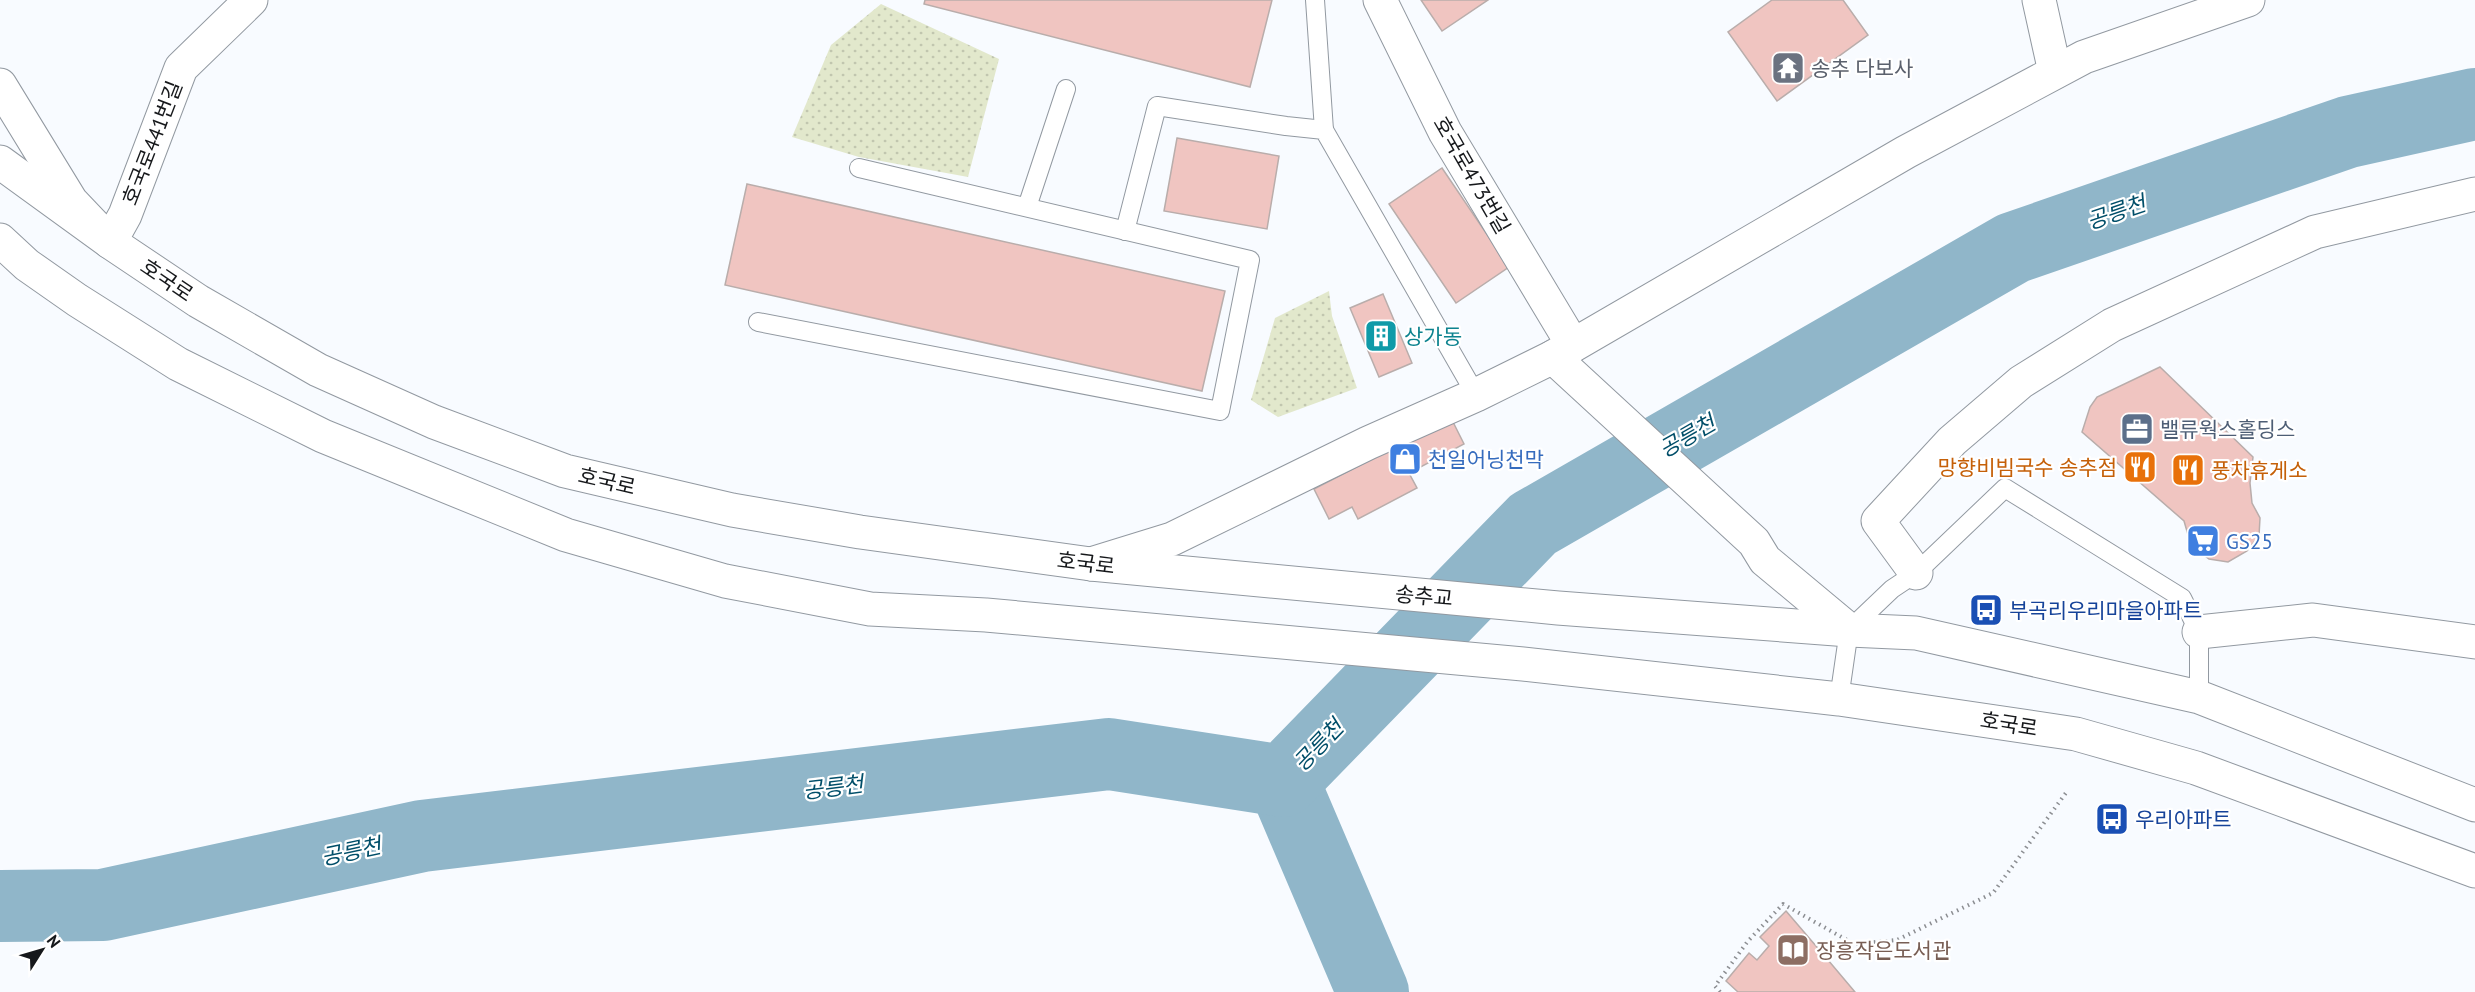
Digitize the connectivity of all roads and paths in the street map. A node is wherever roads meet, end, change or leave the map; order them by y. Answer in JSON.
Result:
{"nodes":[{"id":1,"x":251,"y":0,"type":"edge"},
{"id":2,"x":1315,"y":0,"type":"edge"},
{"id":3,"x":1380,"y":0,"type":"edge"},
{"id":4,"x":2039,"y":0,"type":"edge"},
{"id":5,"x":2248,"y":0,"type":"edge"},
{"id":6,"x":2055,"y":72,"type":"junction"},
{"id":7,"x":0,"y":85,"type":"edge"},
{"id":8,"x":1066,"y":89,"type":"dead end"},
{"id":9,"x":1324,"y":130,"type":"junction"},
{"id":10,"x":0,"y":162,"type":"edge"},
{"id":11,"x":859,"y":168,"type":"dead end"},
{"id":12,"x":2475,"y":194,"type":"edge"},
{"id":13,"x":1027,"y":207,"type":"junction"},
{"id":14,"x":1125,"y":231,"type":"junction"},
{"id":15,"x":0,"y":240,"type":"edge"},
{"id":16,"x":110,"y":242,"type":"junction"},
{"id":17,"x":758,"y":322,"type":"dead end"},
{"id":18,"x":1563,"y":351,"type":"junction"},
{"id":19,"x":1476,"y":395,"type":"junction"},
{"id":20,"x":1091,"y":564,"type":"junction"},
{"id":21,"x":1916,"y":573,"type":"junction"},
{"id":22,"x":1290,"y":584,"type":"joint"},
{"id":23,"x":1849,"y":630,"type":"junction"},
{"id":24,"x":2199,"y":632,"type":"junction"},
{"id":25,"x":2475,"y":642,"type":"edge"},
{"id":26,"x":2199,"y":697,"type":"junction"},
{"id":27,"x":1839,"y":699,"type":"junction"},
{"id":28,"x":2068,"y":790,"type":"dead end"},
{"id":29,"x":2475,"y":806,"type":"edge"},
{"id":30,"x":2475,"y":872,"type":"edge"},
{"id":31,"x":1720,"y":992,"type":"edge"}],
"edges":[{"from":1,"to":16,"type":"street","name":"호국로441번길"},
{"from":2,"to":9,"type":"lane"},
{"from":3,"to":18,"type":"street","name":"호국로473번길"},
{"from":4,"to":6,"type":"street"},
{"from":5,"to":6,"type":"street"},
{"from":6,"to":18,"type":"street"},
{"from":7,"to":16,"type":"street"},
{"from":8,"to":13,"type":"lane"},
{"from":9,"to":14,"type":"lane"},
{"from":9,"to":19,"type":"lane"},
{"from":10,"to":16,"type":"street","name":"호국로"},
{"from":11,"to":13,"type":"lane"},
{"from":12,"to":21,"type":"street"},
{"from":13,"to":14,"type":"lane"},
{"from":14,"to":17,"type":"lane"},
{"from":15,"to":27,"type":"street","name":"호국로"},
{"from":16,"to":20,"type":"street","name":"호국로"},
{"from":18,"to":19,"type":"street"},
{"from":18,"to":23,"type":"street","name":"호국로473번길"},
{"from":19,"to":20,"type":"street"},
{"from":20,"to":22,"type":"street","name":"호국로"},
{"from":21,"to":23,"type":"lane"},
{"from":21,"to":24,"type":"lane"},
{"from":22,"to":23,"type":"street","name":"송추교"},
{"from":23,"to":26,"type":"street"},
{"from":23,"to":27,"type":"lane"},
{"from":24,"to":25,"type":"street"},
{"from":24,"to":26,"type":"lane"},
{"from":26,"to":29,"type":"street"},
{"from":27,"to":30,"type":"street","name":"호국로"},
{"from":28,"to":31,"type":"path"}]}
